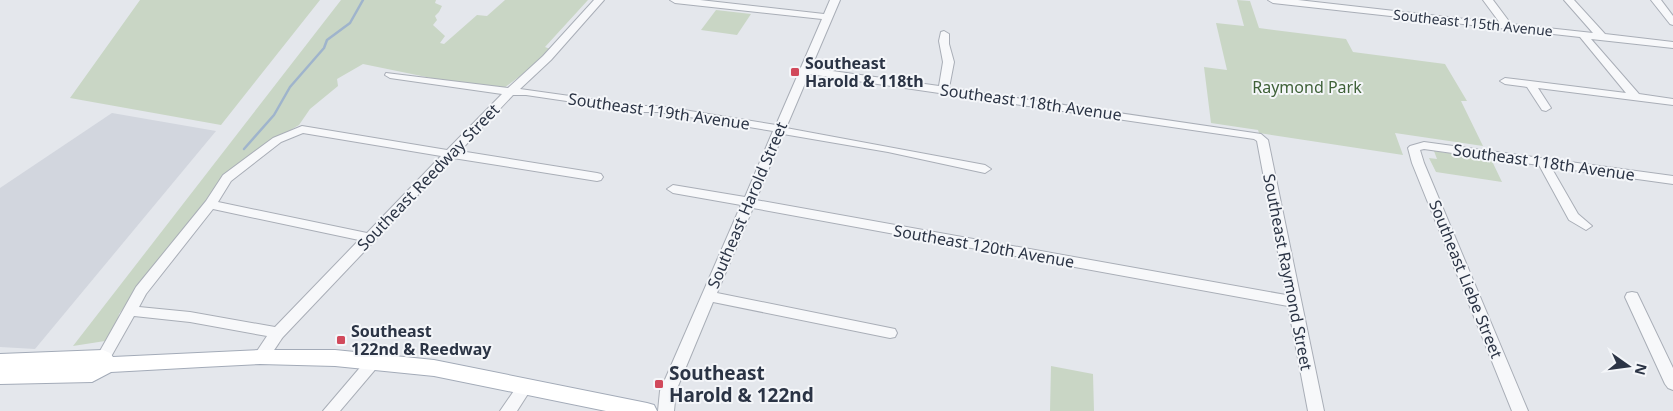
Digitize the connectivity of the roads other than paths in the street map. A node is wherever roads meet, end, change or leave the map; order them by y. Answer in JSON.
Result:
{"nodes":[{"id":1,"x":599,"y":0,"type":"edge"},
{"id":2,"x":675,"y":0,"type":"edge"},
{"id":3,"x":835,"y":0,"type":"edge"},
{"id":4,"x":1273,"y":0,"type":"edge"},
{"id":5,"x":1378,"y":0,"type":"edge"},
{"id":6,"x":1488,"y":0,"type":"edge"},
{"id":7,"x":1569,"y":0,"type":"edge"},
{"id":8,"x":1656,"y":0,"type":"edge"},
{"id":9,"x":1385,"y":13,"type":"junction"},
{"id":10,"x":828,"y":17,"type":"junction"},
{"id":11,"x":1673,"y":22,"type":"edge"},
{"id":12,"x":1508,"y":26,"type":"junction"},
{"id":13,"x":944,"y":34,"type":"dead end"},
{"id":14,"x":1583,"y":35,"type":"junction"},
{"id":15,"x":1602,"y":37,"type":"junction"},
{"id":16,"x":1673,"y":45,"type":"edge"},
{"id":17,"x":805,"y":70,"type":"junction"},
{"id":18,"x":390,"y":75,"type":"dead end"},
{"id":19,"x":1505,"y":81,"type":"dead end"},
{"id":20,"x":1530,"y":84,"type":"junction"},
{"id":21,"x":944,"y":89,"type":"junction"},
{"id":22,"x":510,"y":92,"type":"junction"},
{"id":23,"x":1635,"y":97,"type":"junction"},
{"id":24,"x":1673,"y":102,"type":"edge"},
{"id":25,"x":1546,"y":108,"type":"dead end"},
{"id":26,"x":780,"y":130,"type":"junction"},
{"id":27,"x":1257,"y":136,"type":"joint"},
{"id":28,"x":1415,"y":147,"type":"joint"},
{"id":29,"x":449,"y":154,"type":"junction"},
{"id":30,"x":1544,"y":162,"type":"junction"},
{"id":31,"x":985,"y":168,"type":"dead end"},
{"id":32,"x":597,"y":177,"type":"dead end"},
{"id":33,"x":1673,"y":180,"type":"edge"},
{"id":34,"x":674,"y":190,"type":"dead end"},
{"id":35,"x":748,"y":203,"type":"junction"},
{"id":36,"x":210,"y":204,"type":"junction"},
{"id":37,"x":1586,"y":226,"type":"dead end"},
{"id":38,"x":370,"y":238,"type":"junction"},
{"id":39,"x":708,"y":296,"type":"junction"},
{"id":40,"x":1632,"y":297,"type":"dead end"},
{"id":41,"x":1295,"y":302,"type":"junction"},
{"id":42,"x":131,"y":311,"type":"junction"},
{"id":43,"x":278,"y":333,"type":"junction"},
{"id":44,"x":890,"y":333,"type":"dead end"},
{"id":45,"x":260,"y":357,"type":"junction"},
{"id":46,"x":374,"y":361,"type":"junction"},
{"id":47,"x":0,"y":362,"type":"edge"},
{"id":48,"x":106,"y":362,"type":"junction"},
{"id":49,"x":1671,"y":375,"type":"edge"},
{"id":50,"x":0,"y":376,"type":"edge"},
{"id":51,"x":525,"y":386,"type":"junction"},
{"id":52,"x":331,"y":411,"type":"edge"},
{"id":53,"x":508,"y":411,"type":"edge"},
{"id":54,"x":648,"y":411,"type":"edge"},
{"id":55,"x":666,"y":411,"type":"edge"},
{"id":56,"x":1316,"y":411,"type":"edge"},
{"id":57,"x":1520,"y":411,"type":"edge"}],
"edges":[{"from":1,"to":22,"type":"street","name":"Southeast Reedway Street"},
{"from":2,"to":10,"type":"street"},
{"from":3,"to":10,"type":"street","name":"Southeast Harold Street"},
{"from":4,"to":9,"type":"street","name":"Southeast 115th Avenue"},
{"from":5,"to":9,"type":"street"},
{"from":6,"to":12,"type":"street"},
{"from":7,"to":15,"type":"street"},
{"from":8,"to":11,"type":"street"},
{"from":9,"to":12,"type":"street","name":"Southeast 115th Avenue"},
{"from":10,"to":17,"type":"street","name":"Southeast Harold Street"},
{"from":12,"to":14,"type":"street","name":"Southeast 115th Avenue"},
{"from":13,"to":21,"type":"street"},
{"from":14,"to":15,"type":"street","name":"Southeast 115th Avenue"},
{"from":14,"to":23,"type":"street"},
{"from":15,"to":16,"type":"street","name":"Southeast 115th Avenue"},
{"from":17,"to":21,"type":"street","name":"Southeast 118th Avenue"},
{"from":17,"to":26,"type":"street","name":"Southeast Harold Street"},
{"from":18,"to":22,"type":"street","name":"Southeast 119th Avenue"},
{"from":19,"to":20,"type":"street"},
{"from":20,"to":23,"type":"street"},
{"from":20,"to":25,"type":"street"},
{"from":21,"to":27,"type":"street","name":"Southeast 118th Avenue"},
{"from":22,"to":26,"type":"street","name":"Southeast 119th Avenue"},
{"from":22,"to":29,"type":"street","name":"Southeast Reedway Street"},
{"from":23,"to":24,"type":"street"},
{"from":26,"to":31,"type":"street","name":"Southeast 119th Avenue"},
{"from":26,"to":35,"type":"street","name":"Southeast Harold Street"},
{"from":27,"to":41,"type":"street","name":"Southeast Raymond Street"},
{"from":28,"to":30,"type":"street","name":"Southeast 118th Avenue"},
{"from":28,"to":57,"type":"street","name":"Southeast Liebe Street"},
{"from":29,"to":32,"type":"street"},
{"from":29,"to":36,"type":"street"},
{"from":29,"to":38,"type":"street","name":"Southeast Reedway Street"},
{"from":30,"to":33,"type":"street","name":"Southeast 118th Avenue"},
{"from":30,"to":37,"type":"street"},
{"from":34,"to":35,"type":"street","name":"Southeast 120th Avenue"},
{"from":35,"to":39,"type":"street","name":"Southeast Harold Street"},
{"from":35,"to":41,"type":"street","name":"Southeast 120th Avenue"},
{"from":36,"to":38,"type":"street"},
{"from":36,"to":42,"type":"street"},
{"from":38,"to":43,"type":"street","name":"Southeast Reedway Street"},
{"from":39,"to":44,"type":"street"},
{"from":39,"to":55,"type":"street","name":"Southeast Harold Street"},
{"from":40,"to":49,"type":"street"},
{"from":41,"to":56,"type":"street","name":"Southeast Raymond Street"},
{"from":42,"to":43,"type":"street"},
{"from":42,"to":48,"type":"street"},
{"from":43,"to":45,"type":"street","name":"Southeast Reedway Street"},
{"from":45,"to":46,"type":"main road"},
{"from":45,"to":48,"type":"main road"},
{"from":46,"to":51,"type":"main road"},
{"from":46,"to":52,"type":"street"},
{"from":47,"to":48,"type":"main road"},
{"from":48,"to":50,"type":"main road"},
{"from":51,"to":53,"type":"street"},
{"from":51,"to":54,"type":"main road"}]}
